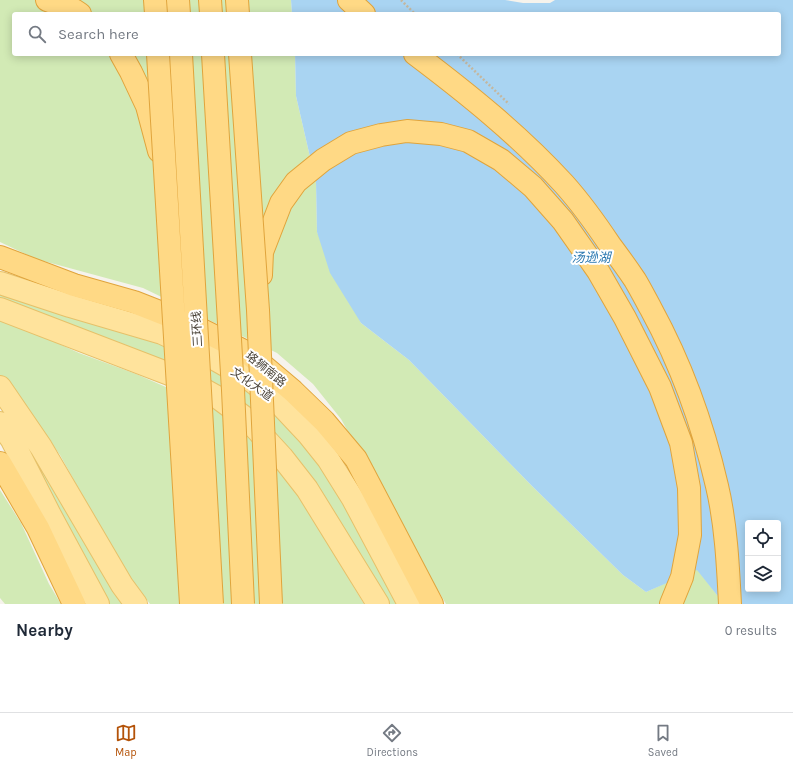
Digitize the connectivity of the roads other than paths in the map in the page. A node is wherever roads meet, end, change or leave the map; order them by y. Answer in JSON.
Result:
{"nodes":[{"id":1,"x":47,"y":0,"type":"edge"},
{"id":2,"x":155,"y":0,"type":"edge"},
{"id":3,"x":178,"y":0,"type":"edge"},
{"id":4,"x":210,"y":0,"type":"edge"},
{"id":5,"x":237,"y":0,"type":"edge"},
{"id":6,"x":349,"y":0,"type":"edge"},
{"id":7,"x":77,"y":12,"type":"edge"},
{"id":8,"x":156,"y":12,"type":"edge"},
{"id":9,"x":179,"y":12,"type":"edge"},
{"id":10,"x":211,"y":12,"type":"edge"},
{"id":11,"x":238,"y":12,"type":"edge"},
{"id":12,"x":362,"y":12,"type":"edge"},
{"id":13,"x":122,"y":56,"type":"edge"},
{"id":14,"x":158,"y":56,"type":"edge"},
{"id":15,"x":181,"y":56,"type":"edge"},
{"id":16,"x":213,"y":56,"type":"edge"},
{"id":17,"x":240,"y":56,"type":"edge"},
{"id":18,"x":418,"y":56,"type":"edge"},
{"id":19,"x":165,"y":176,"type":"junction"},
{"id":20,"x":0,"y":257,"type":"edge"},
{"id":21,"x":0,"y":283,"type":"edge"},
{"id":22,"x":0,"y":309,"type":"edge"},
{"id":23,"x":258,"y":310,"type":"junction"},
{"id":24,"x":0,"y":387,"type":"edge"},
{"id":25,"x":0,"y":423,"type":"edge"},
{"id":26,"x":3,"y":470,"type":"edge"},
{"id":27,"x":74,"y":604,"type":"edge"},
{"id":28,"x":98,"y":604,"type":"edge"},
{"id":29,"x":136,"y":604,"type":"edge"},
{"id":30,"x":190,"y":604,"type":"edge"},
{"id":31,"x":212,"y":604,"type":"edge"},
{"id":32,"x":244,"y":604,"type":"edge"},
{"id":33,"x":271,"y":604,"type":"edge"},
{"id":34,"x":378,"y":604,"type":"edge"},
{"id":35,"x":409,"y":604,"type":"edge"},
{"id":36,"x":432,"y":604,"type":"edge"},
{"id":37,"x":671,"y":604,"type":"edge"},
{"id":38,"x":730,"y":604,"type":"edge"}],
"edges":[{"from":1,"to":7,"type":"highway"},
{"from":2,"to":8,"type":"highway"},
{"from":3,"to":9,"type":"highway"},
{"from":4,"to":10,"type":"highway"},
{"from":5,"to":11,"type":"highway"},
{"from":6,"to":12,"type":"highway"},
{"from":13,"to":19,"type":"highway","bridge":true},
{"from":14,"to":19,"type":"highway","bridge":true},
{"from":15,"to":31,"type":"highway","name":"三环线","bridge":true},
{"from":16,"to":32,"type":"highway","bridge":true},
{"from":17,"to":23,"type":"highway","bridge":true},
{"from":18,"to":38,"type":"highway"},
{"from":19,"to":30,"type":"highway","bridge":true},
{"from":20,"to":36,"type":"highway","name":"珞狮南路"},
{"from":21,"to":35,"type":"main road","name":"文化大道"},
{"from":22,"to":34,"type":"main road"},
{"from":23,"to":33,"type":"highway","bridge":true},
{"from":23,"to":37,"type":"highway","bridge":true},
{"from":24,"to":29,"type":"main road"},
{"from":25,"to":28,"type":"main road"},
{"from":26,"to":27,"type":"highway"}]}
